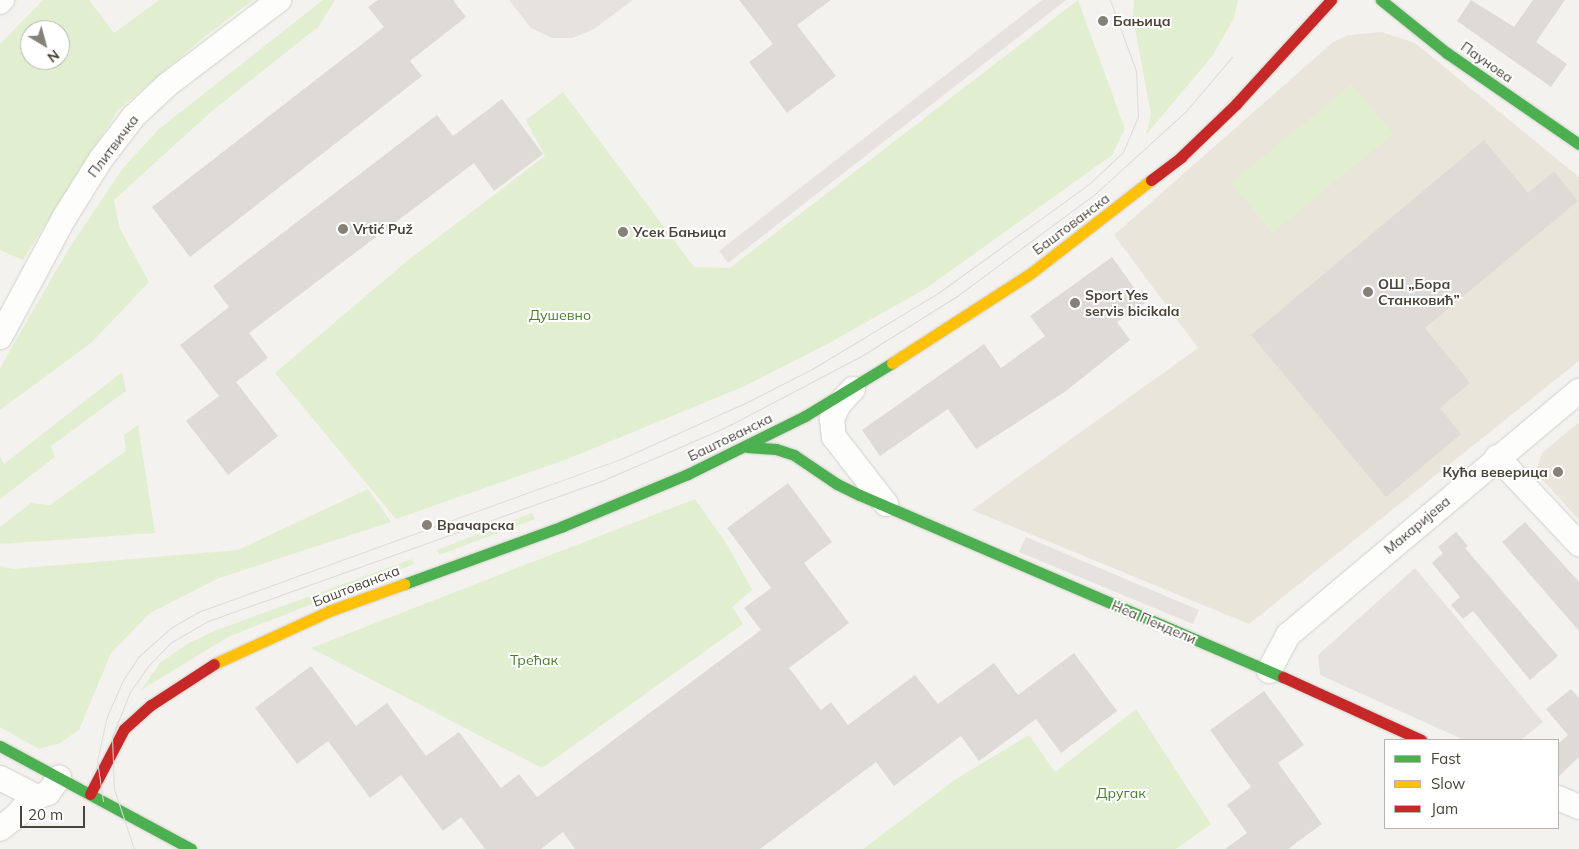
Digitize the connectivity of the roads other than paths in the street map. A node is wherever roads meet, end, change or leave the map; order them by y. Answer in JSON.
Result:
{"nodes":[{"id":1,"x":279,"y":0,"type":"edge"},
{"id":2,"x":1331,"y":0,"type":"edge"},
{"id":3,"x":1381,"y":0,"type":"edge"},
{"id":4,"x":1577,"y":139,"type":"edge"},
{"id":5,"x":0,"y":337,"type":"edge"},
{"id":6,"x":857,"y":385,"type":"junction"},
{"id":7,"x":1579,"y":391,"type":"edge"},
{"id":8,"x":747,"y":447,"type":"junction"},
{"id":9,"x":1497,"y":457,"type":"junction"},
{"id":10,"x":886,"y":504,"type":"junction"},
{"id":11,"x":1579,"y":544,"type":"edge"},
{"id":12,"x":1269,"y":671,"type":"junction"},
{"id":13,"x":1419,"y":739,"type":"edge"},
{"id":14,"x":0,"y":746,"type":"edge"},
{"id":15,"x":0,"y":778,"type":"edge"},
{"id":16,"x":60,"y":778,"type":"junction"},
{"id":17,"x":90,"y":794,"type":"junction"},
{"id":18,"x":32,"y":797,"type":"junction"},
{"id":19,"x":1559,"y":798,"type":"edge"},
{"id":20,"x":1579,"y":807,"type":"edge"},
{"id":21,"x":0,"y":829,"type":"edge"},
{"id":22,"x":190,"y":849,"type":"edge"}],
"edges":[{"from":1,"to":5,"type":"street","name":"Плитвичка"},
{"from":2,"to":6,"type":"street","name":"Баштованска"},
{"from":3,"to":4,"type":"street","name":"Паунова"},
{"from":6,"to":8,"type":"street","name":"Баштованска"},
{"from":6,"to":10,"type":"street","name":"Неа Пендели"},
{"from":7,"to":9,"type":"street","name":"Макаријева"},
{"from":8,"to":10,"type":"street","name":"Неа Пендели"},
{"from":8,"to":17,"type":"street","name":"Баштованска"},
{"from":9,"to":11,"type":"street"},
{"from":9,"to":12,"type":"street","name":"Макаријева"},
{"from":10,"to":12,"type":"street","name":"Неа Пендели"},
{"from":12,"to":13,"type":"street","name":"Неа Пендели"},
{"from":14,"to":16,"type":"street"},
{"from":15,"to":18,"type":"street"},
{"from":16,"to":17,"type":"street"},
{"from":16,"to":18,"type":"street"},
{"from":17,"to":22,"type":"street"},
{"from":18,"to":21,"type":"street"},
{"from":19,"to":20,"type":"street"}]}
